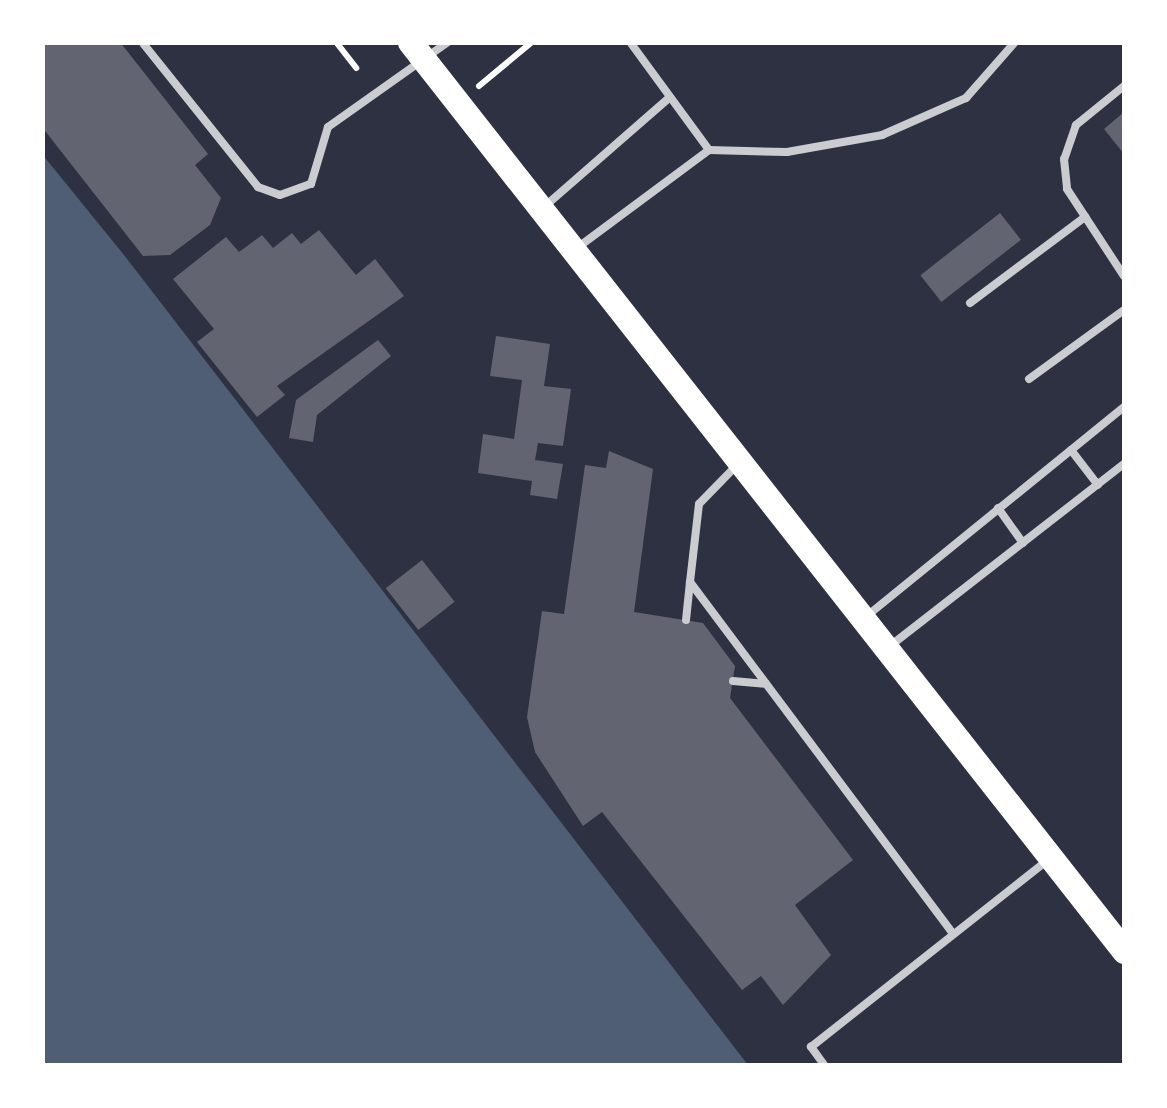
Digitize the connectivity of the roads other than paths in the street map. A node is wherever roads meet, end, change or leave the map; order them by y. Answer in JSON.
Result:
{"nodes":[{"id":1,"x":142,"y":42,"type":"edge"},
{"id":2,"x":448,"y":42,"type":"edge"},
{"id":3,"x":630,"y":42,"type":"edge"},
{"id":4,"x":1015,"y":42,"type":"edge"},
{"id":5,"x":416,"y":50,"type":"edge"},
{"id":6,"x":1124,"y":86,"type":"edge"},
{"id":7,"x":669,"y":98,"type":"junction"},
{"id":8,"x":709,"y":150,"type":"junction"},
{"id":9,"x":542,"y":210,"type":"junction"},
{"id":10,"x":1085,"y":216,"type":"junction"},
{"id":11,"x":574,"y":250,"type":"junction"},
{"id":12,"x":1124,"y":276,"type":"edge"},
{"id":13,"x":970,"y":304,"type":"dead end"},
{"id":14,"x":1124,"y":310,"type":"edge"},
{"id":15,"x":1029,"y":380,"type":"dead end"},
{"id":16,"x":1124,"y":408,"type":"edge"},
{"id":17,"x":1071,"y":450,"type":"junction"},
{"id":18,"x":740,"y":462,"type":"junction"},
{"id":19,"x":1124,"y":464,"type":"edge"},
{"id":20,"x":1098,"y":485,"type":"junction"},
{"id":21,"x":998,"y":508,"type":"junction"},
{"id":22,"x":1023,"y":544,"type":"junction"},
{"id":23,"x":690,"y":582,"type":"junction"},
{"id":24,"x":864,"y":619,"type":"junction"},
{"id":25,"x":686,"y":620,"type":"dead end"},
{"id":26,"x":887,"y":649,"type":"junction"},
{"id":27,"x":732,"y":681,"type":"dead end"},
{"id":28,"x":766,"y":684,"type":"junction"},
{"id":29,"x":1051,"y":858,"type":"junction"},
{"id":30,"x":953,"y":934,"type":"junction"},
{"id":31,"x":1124,"y":951,"type":"edge"},
{"id":32,"x":826,"y":1066,"type":"edge"}],
"edges":[{"from":1,"to":5,"type":"lane"},
{"from":2,"to":5,"type":"lane"},
{"from":3,"to":7,"type":"lane"},
{"from":4,"to":8,"type":"lane"},
{"from":5,"to":9,"type":"main road"},
{"from":6,"to":10,"type":"lane"},
{"from":7,"to":8,"type":"lane"},
{"from":7,"to":9,"type":"lane"},
{"from":8,"to":11,"type":"lane"},
{"from":9,"to":11,"type":"main road"},
{"from":10,"to":12,"type":"lane"},
{"from":10,"to":13,"type":"lane"},
{"from":11,"to":18,"type":"main road"},
{"from":14,"to":15,"type":"lane"},
{"from":16,"to":17,"type":"lane"},
{"from":17,"to":20,"type":"lane"},
{"from":17,"to":21,"type":"lane"},
{"from":18,"to":23,"type":"lane"},
{"from":18,"to":24,"type":"main road"},
{"from":19,"to":20,"type":"lane"},
{"from":20,"to":22,"type":"lane"},
{"from":21,"to":22,"type":"lane"},
{"from":21,"to":24,"type":"lane"},
{"from":22,"to":26,"type":"lane"},
{"from":23,"to":25,"type":"lane"},
{"from":23,"to":28,"type":"lane"},
{"from":24,"to":26,"type":"main road"},
{"from":26,"to":29,"type":"main road"},
{"from":27,"to":28,"type":"lane"},
{"from":28,"to":30,"type":"lane"},
{"from":29,"to":30,"type":"lane"},
{"from":29,"to":31,"type":"main road"},
{"from":30,"to":32,"type":"lane"}]}
